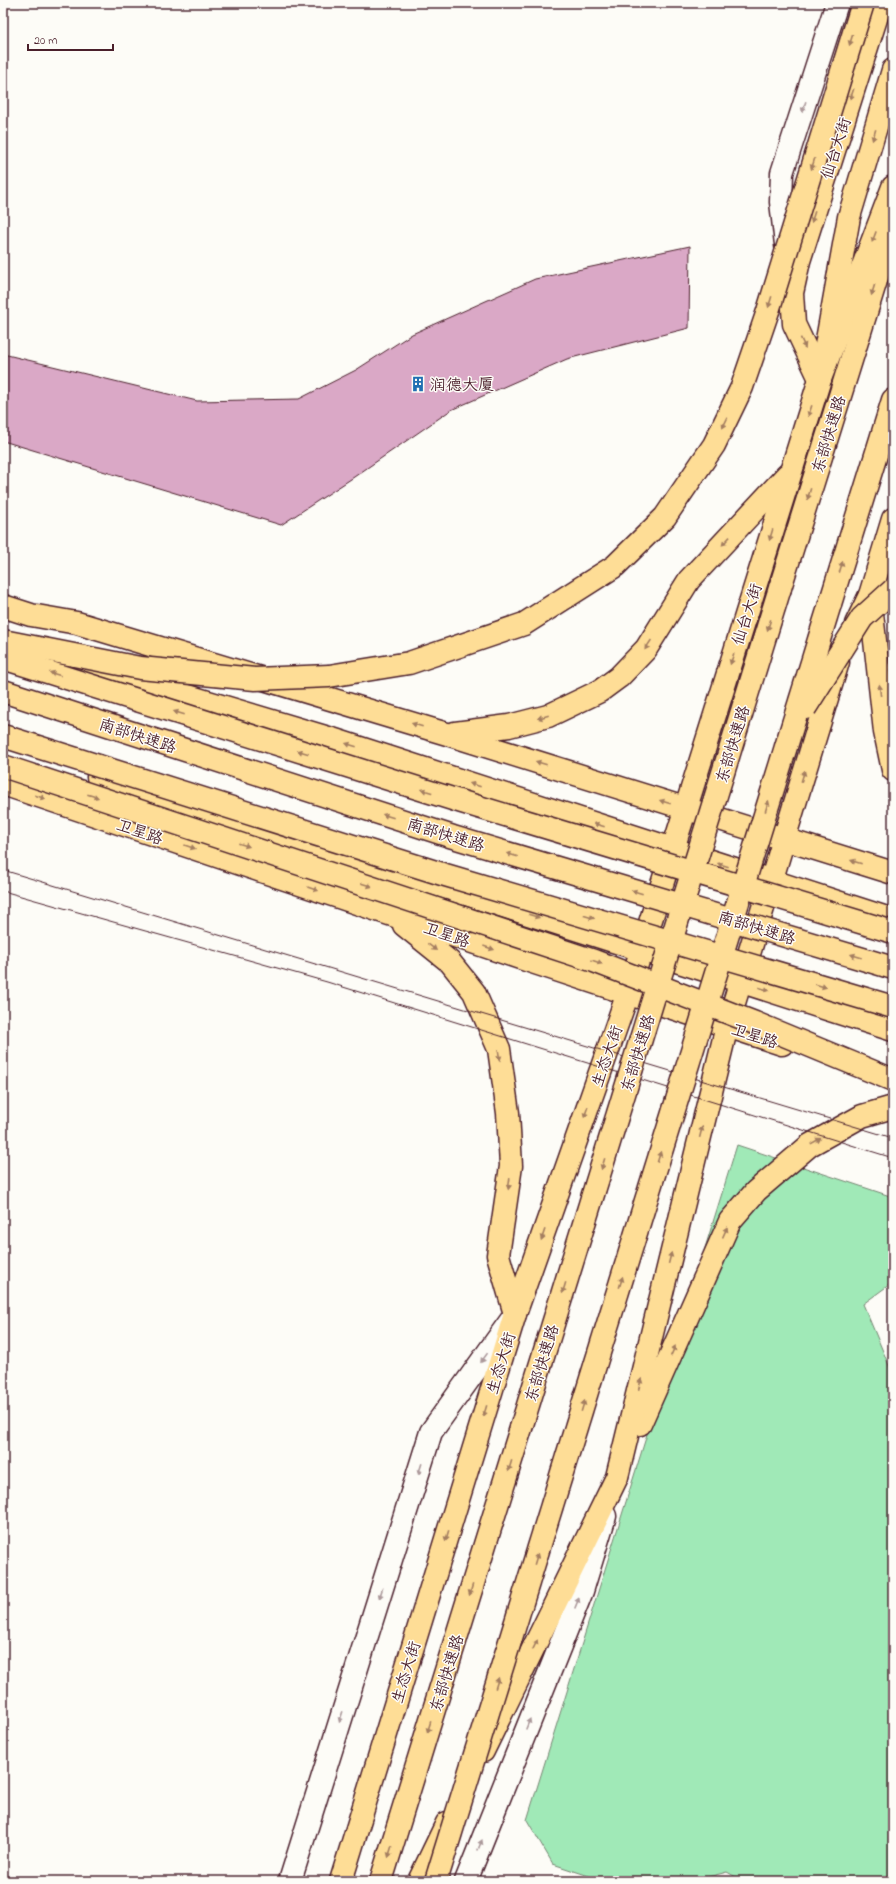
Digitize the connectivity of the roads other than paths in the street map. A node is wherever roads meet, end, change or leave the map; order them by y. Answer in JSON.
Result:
{"nodes":[{"id":1,"x":837,"y":3,"type":"edge"},
{"id":2,"x":863,"y":3,"type":"edge"},
{"id":3,"x":881,"y":3,"type":"edge"},
{"id":4,"x":893,"y":70,"type":"edge"},
{"id":5,"x":893,"y":187,"type":"edge"},
{"id":6,"x":893,"y":226,"type":"edge"},
{"id":7,"x":792,"y":293,"type":"junction"},
{"id":8,"x":820,"y":379,"type":"junction"},
{"id":9,"x":893,"y":400,"type":"edge"},
{"id":10,"x":790,"y":471,"type":"junction"},
{"id":11,"x":893,"y":519,"type":"edge"},
{"id":12,"x":893,"y":590,"type":"edge"},
{"id":13,"x":870,"y":594,"type":"junction"},
{"id":14,"x":3,"y":606,"type":"edge"},
{"id":15,"x":3,"y":641,"type":"edge"},
{"id":16,"x":3,"y":658,"type":"edge"},
{"id":17,"x":3,"y":691,"type":"edge"},
{"id":18,"x":789,"y":733,"type":"junction"},
{"id":19,"x":447,"y":734,"type":"junction"},
{"id":20,"x":3,"y":736,"type":"edge"},
{"id":21,"x":3,"y":747,"type":"edge"},
{"id":22,"x":3,"y":766,"type":"edge"},
{"id":23,"x":893,"y":770,"type":"edge"},
{"id":24,"x":3,"y":784,"type":"edge"},
{"id":25,"x":685,"y":808,"type":"junction"},
{"id":26,"x":783,"y":839,"type":"junction"},
{"id":27,"x":672,"y":849,"type":"junction"},
{"id":28,"x":893,"y":873,"type":"edge"},
{"id":29,"x":770,"y":880,"type":"junction"},
{"id":30,"x":390,"y":915,"type":"junction"},
{"id":31,"x":893,"y":920,"type":"edge"},
{"id":32,"x":893,"y":932,"type":"edge"},
{"id":33,"x":641,"y":950,"type":"junction"},
{"id":34,"x":893,"y":968,"type":"edge"},
{"id":35,"x":740,"y":982,"type":"junction"},
{"id":36,"x":628,"y":993,"type":"junction"},
{"id":37,"x":893,"y":1007,"type":"edge"},
{"id":38,"x":727,"y":1026,"type":"junction"},
{"id":39,"x":893,"y":1030,"type":"edge"},
{"id":40,"x":893,"y":1080,"type":"edge"},
{"id":41,"x":893,"y":1107,"type":"edge"},
{"id":42,"x":515,"y":1314,"type":"junction"},
{"id":43,"x":617,"y":1476,"type":"junction"},
{"id":44,"x":290,"y":1881,"type":"edge"},
{"id":45,"x":341,"y":1881,"type":"edge"},
{"id":46,"x":381,"y":1881,"type":"edge"},
{"id":47,"x":419,"y":1881,"type":"edge"},
{"id":48,"x":436,"y":1881,"type":"edge"},
{"id":49,"x":466,"y":1881,"type":"edge"}],
"edges":[{"from":1,"to":7,"type":"street","name":"仙台大街","one_way":true},
{"from":2,"to":15,"type":"main road","one_way":true,"bridge":true},
{"from":3,"to":7,"type":"main road","name":"仙台大街","one_way":true},
{"from":4,"to":8,"type":"main road","one_way":true},
{"from":5,"to":8,"type":"main road","name":"仙台大街","one_way":true},
{"from":6,"to":46,"type":"main road","name":"东部快速路","one_way":true,"bridge":true},
{"from":7,"to":8,"type":"main road","name":"仙台大街","one_way":true},
{"from":8,"to":10,"type":"main road","name":"仙台大街","one_way":true},
{"from":18,"to":9,"type":"main road","one_way":true,"bridge":true},
{"from":10,"to":19,"type":"main road","one_way":true},
{"from":10,"to":25,"type":"main road","name":"仙台大街","one_way":true},
{"from":11,"to":13,"type":"main road"},
{"from":12,"to":18,"type":"main road","bridge":true},
{"from":23,"to":13,"type":"main road","one_way":true},
{"from":26,"to":13,"type":"main road","one_way":true},
{"from":19,"to":14,"type":"main road","one_way":true},
{"from":27,"to":15,"type":"main road","one_way":true},
{"from":32,"to":16,"type":"main road","one_way":true,"bridge":true},
{"from":34,"to":17,"type":"main road","name":"南部快速路","one_way":true,"bridge":true},
{"from":48,"to":18,"type":"main road","one_way":true,"bridge":true},
{"from":25,"to":19,"type":"main road","one_way":true},
{"from":20,"to":37,"type":"main road","one_way":true,"bridge":true},
{"from":21,"to":33,"type":"main road","one_way":true},
{"from":22,"to":40,"type":"main road","one_way":true,"bridge":true},
{"from":24,"to":30,"type":"main road","name":"卫星路","one_way":true},
{"from":25,"to":26,"type":"main road"},
{"from":25,"to":27,"type":"main road","name":"仙台大街"},
{"from":28,"to":26,"type":"main road","one_way":true},
{"from":26,"to":29,"type":"main road"},
{"from":29,"to":27,"type":"main road","one_way":true},
{"from":27,"to":33,"type":"main road","name":"生态大街"},
{"from":29,"to":31,"type":"main road"},
{"from":29,"to":35,"type":"main road"},
{"from":30,"to":36,"type":"main road","name":"卫星路","one_way":true},
{"from":30,"to":42,"type":"main road","one_way":true},
{"from":33,"to":35,"type":"main road"},
{"from":33,"to":36,"type":"main road","name":"生态大街"},
{"from":35,"to":38,"type":"main road"},
{"from":35,"to":39,"type":"main road","one_way":true},
{"from":36,"to":38,"type":"main road","name":"卫星路"},
{"from":36,"to":42,"type":"main road","name":"生态大街","one_way":true},
{"from":38,"to":40,"type":"main road","name":"卫星路"},
{"from":43,"to":38,"type":"main road","one_way":true},
{"from":43,"to":41,"type":"main road","one_way":true},
{"from":42,"to":44,"type":"street","one_way":true},
{"from":42,"to":45,"type":"main road","name":"生态大街","one_way":true},
{"from":47,"to":43,"type":"main road","one_way":true},
{"from":49,"to":43,"type":"street","one_way":true}]}
